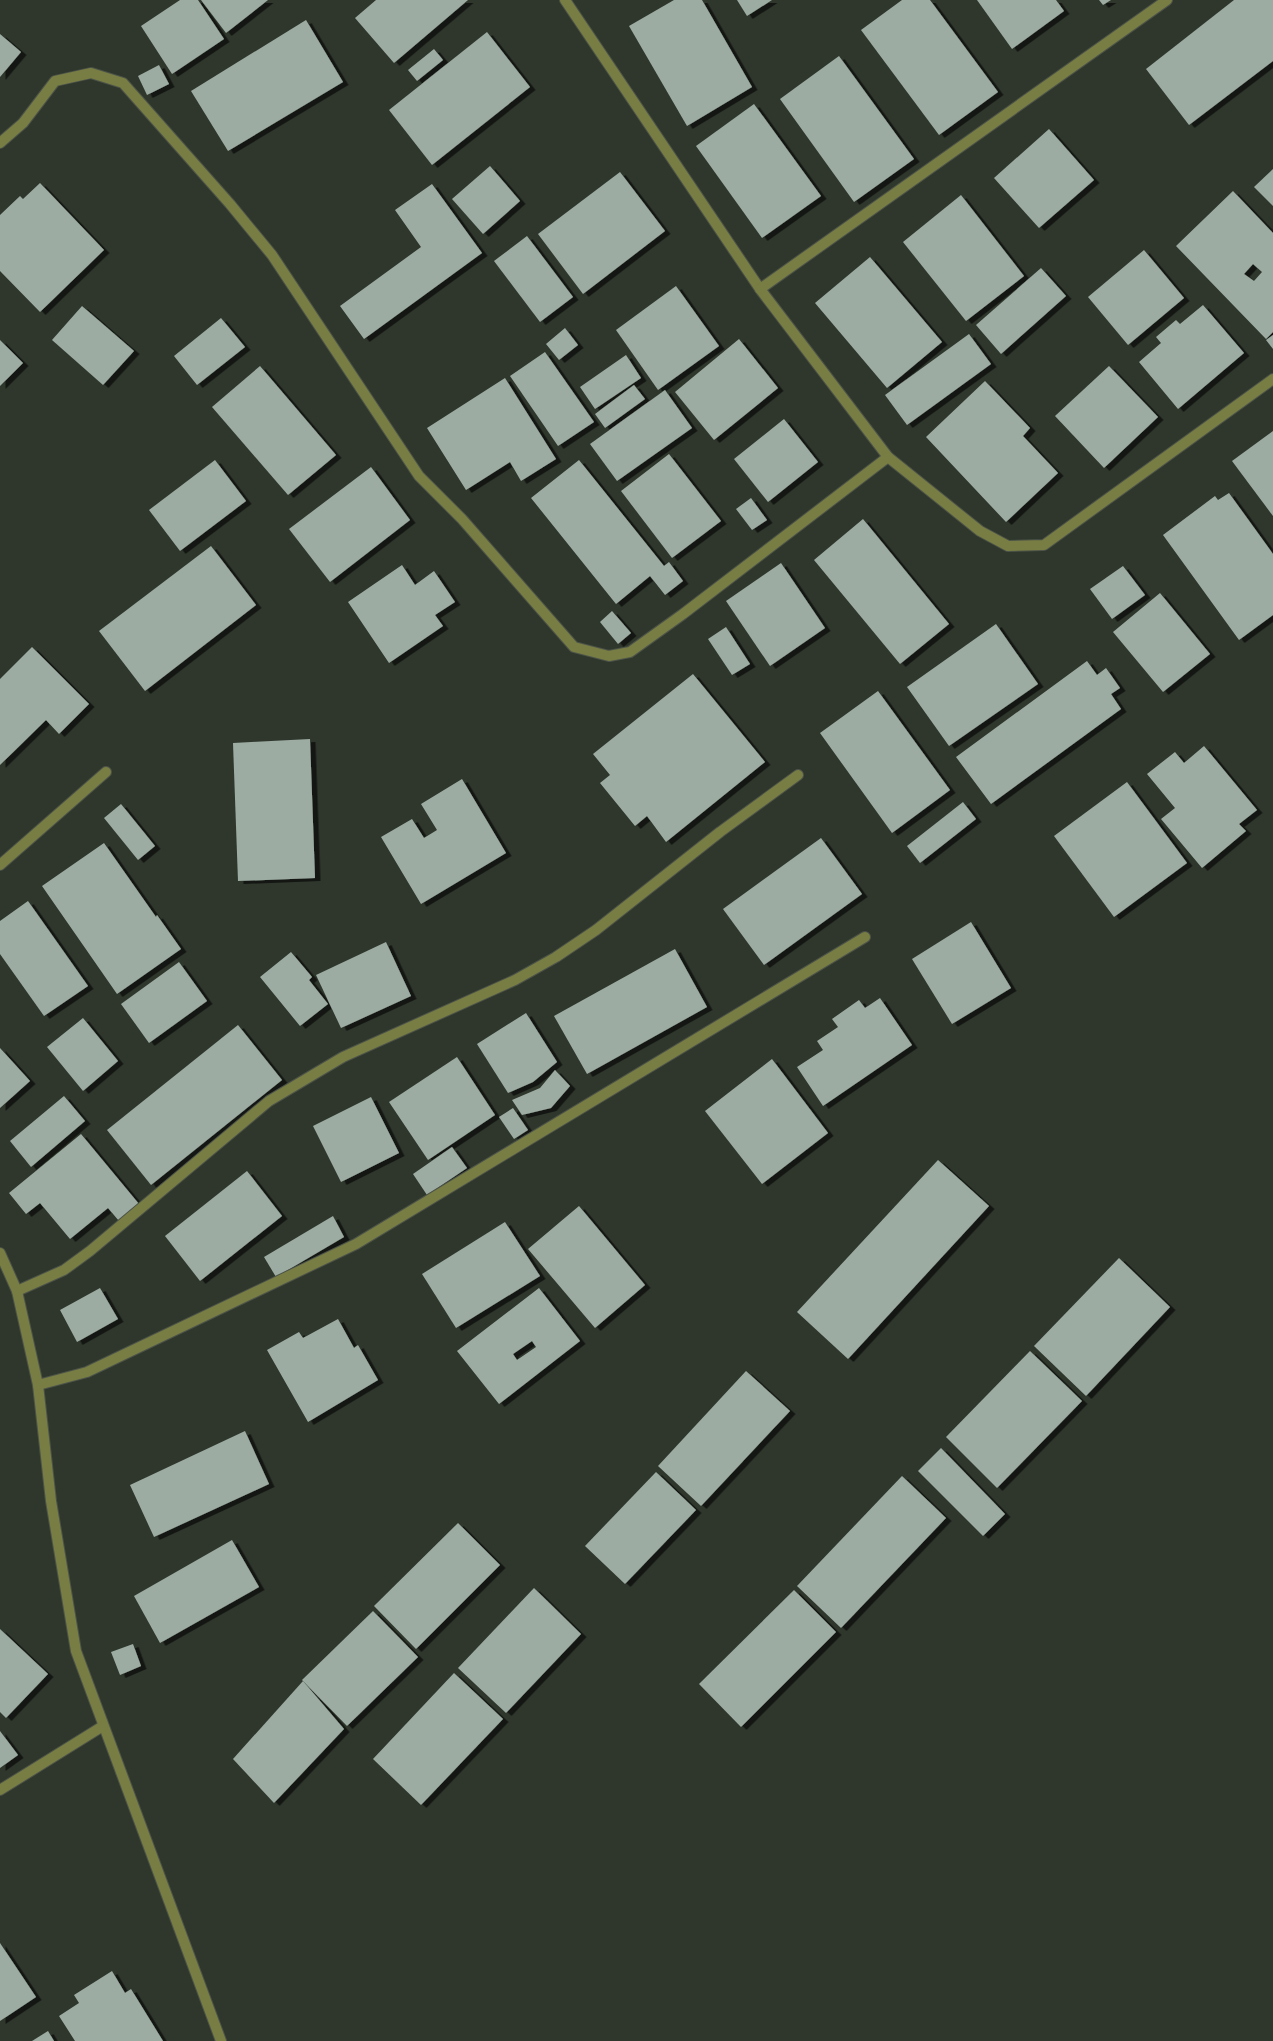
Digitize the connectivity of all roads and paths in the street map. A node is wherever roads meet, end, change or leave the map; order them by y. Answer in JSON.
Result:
{"nodes":[{"id":1,"x":1167,"y":0,"type":"edge"},
{"id":2,"x":569,"y":2,"type":"edge"},
{"id":3,"x":0,"y":143,"type":"edge"},
{"id":4,"x":760,"y":289,"type":"junction"},
{"id":5,"x":1273,"y":379,"type":"edge"},
{"id":6,"x":888,"y":457,"type":"junction"},
{"id":7,"x":106,"y":772,"type":"dead end"},
{"id":8,"x":798,"y":775,"type":"dead end"},
{"id":9,"x":0,"y":865,"type":"edge"},
{"id":10,"x":865,"y":937,"type":"dead end"},
{"id":11,"x":0,"y":1253,"type":"edge"},
{"id":12,"x":16,"y":1291,"type":"junction"},
{"id":13,"x":38,"y":1385,"type":"junction"},
{"id":14,"x":102,"y":1726,"type":"junction"},
{"id":15,"x":0,"y":1790,"type":"edge"},
{"id":16,"x":221,"y":2041,"type":"edge"}],
"edges":[{"from":1,"to":4,"type":"street"},
{"from":2,"to":4,"type":"street"},
{"from":3,"to":6,"type":"street"},
{"from":4,"to":6,"type":"street"},
{"from":5,"to":6,"type":"street"},
{"from":7,"to":9,"type":"street"},
{"from":8,"to":12,"type":"street"},
{"from":10,"to":13,"type":"street"},
{"from":11,"to":12,"type":"street"},
{"from":12,"to":13,"type":"street"},
{"from":13,"to":14,"type":"street"},
{"from":14,"to":15,"type":"street"},
{"from":14,"to":16,"type":"street"}]}
